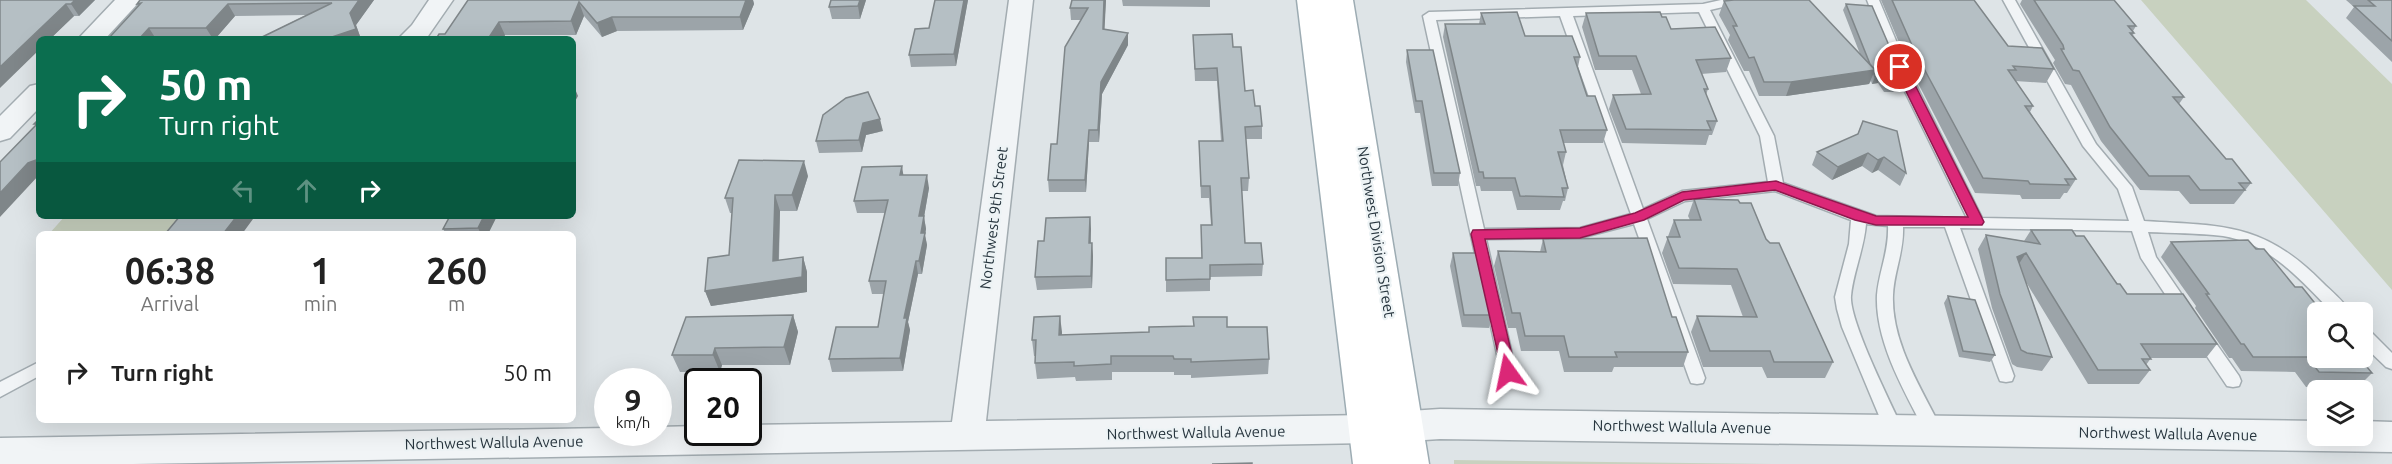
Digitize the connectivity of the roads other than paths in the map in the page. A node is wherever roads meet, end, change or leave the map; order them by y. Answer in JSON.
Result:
{"nodes":[{"id":1,"x":129,"y":0,"type":"edge"},
{"id":2,"x":441,"y":0,"type":"edge"},
{"id":3,"x":1021,"y":0,"type":"edge"},
{"id":4,"x":1311,"y":0,"type":"edge"},
{"id":5,"x":1339,"y":0,"type":"edge"},
{"id":6,"x":1736,"y":0,"type":"edge"},
{"id":7,"x":1873,"y":0,"type":"edge"},
{"id":8,"x":2009,"y":0,"type":"edge"},
{"id":9,"x":1703,"y":9,"type":"junction"},
{"id":10,"x":1564,"y":12,"type":"junction"},
{"id":11,"x":94,"y":36,"type":"edge"},
{"id":12,"x":414,"y":36,"type":"edge"},
{"id":13,"x":36,"y":95,"type":"edge"},
{"id":14,"x":0,"y":132,"type":"edge"},
{"id":15,"x":1776,"y":186,"type":"junction"},
{"id":16,"x":1639,"y":217,"type":"junction"},
{"id":17,"x":1859,"y":217,"type":"junction"},
{"id":18,"x":1950,"y":222,"type":"junction"},
{"id":19,"x":1977,"y":222,"type":"junction"},
{"id":20,"x":1895,"y":223,"type":"junction"},
{"id":21,"x":2138,"y":226,"type":"junction"},
{"id":22,"x":1477,"y":234,"type":"junction"},
{"id":23,"x":2332,"y":302,"type":"edge"},
{"id":24,"x":2373,"y":344,"type":"edge"},
{"id":25,"x":2392,"y":363,"type":"edge"},
{"id":26,"x":36,"y":371,"type":"edge"},
{"id":27,"x":1508,"y":372,"type":"dead end"},
{"id":28,"x":2006,"y":376,"type":"dead end"},
{"id":29,"x":1697,"y":378,"type":"dead end"},
{"id":30,"x":2233,"y":381,"type":"dead end"},
{"id":31,"x":0,"y":390,"type":"edge"},
{"id":32,"x":1408,"y":426,"type":"junction"},
{"id":33,"x":1894,"y":430,"type":"junction"},
{"id":34,"x":1933,"y":430,"type":"junction"},
{"id":35,"x":967,"y":437,"type":"junction"},
{"id":36,"x":2392,"y":437,"type":"edge"},
{"id":37,"x":1370,"y":446,"type":"edge"},
{"id":38,"x":0,"y":452,"type":"edge"},
{"id":39,"x":598,"y":453,"type":"edge"},
{"id":40,"x":1410,"y":464,"type":"edge"}],
"edges":[{"from":1,"to":11,"type":"street"},
{"from":2,"to":12,"type":"street"},
{"from":3,"to":35,"type":"street","name":"Northwest 9th Street"},
{"from":4,"to":37,"type":"main road","name":"Northwest Division Street"},
{"from":5,"to":32,"type":"main road","name":"Northwest Division Street"},
{"from":6,"to":9,"type":"lane"},
{"from":7,"to":19,"type":"lane"},
{"from":8,"to":21,"type":"lane"},
{"from":9,"to":10,"type":"lane"},
{"from":9,"to":15,"type":"lane"},
{"from":10,"to":16,"type":"lane"},
{"from":10,"to":22,"type":"lane"},
{"from":13,"to":14,"type":"street"},
{"from":15,"to":16,"type":"lane"},
{"from":15,"to":17,"type":"lane"},
{"from":16,"to":22,"type":"lane"},
{"from":16,"to":29,"type":"lane"},
{"from":17,"to":20,"type":"lane"},
{"from":17,"to":33,"type":"lane"},
{"from":18,"to":19,"type":"lane"},
{"from":18,"to":20,"type":"lane"},
{"from":18,"to":28,"type":"lane"},
{"from":19,"to":21,"type":"lane"},
{"from":20,"to":34,"type":"lane"},
{"from":21,"to":23,"type":"lane"},
{"from":21,"to":30,"type":"lane"},
{"from":22,"to":27,"type":"lane"},
{"from":24,"to":25,"type":"lane"},
{"from":26,"to":31,"type":"lane"},
{"from":32,"to":33,"type":"street","name":"Northwest Wallula Avenue"},
{"from":32,"to":37,"type":"street","name":"Northwest Wallula Avenue"},
{"from":32,"to":40,"type":"main road","name":"Northwest Division Street"},
{"from":33,"to":34,"type":"street","name":"Northwest Wallula Avenue"},
{"from":34,"to":36,"type":"street","name":"Northwest Wallula Avenue"},
{"from":35,"to":37,"type":"street","name":"Northwest Wallula Avenue"},
{"from":35,"to":39,"type":"street","name":"Northwest Wallula Avenue"},
{"from":38,"to":39,"type":"street","name":"Northwest Wallula Avenue"}]}
